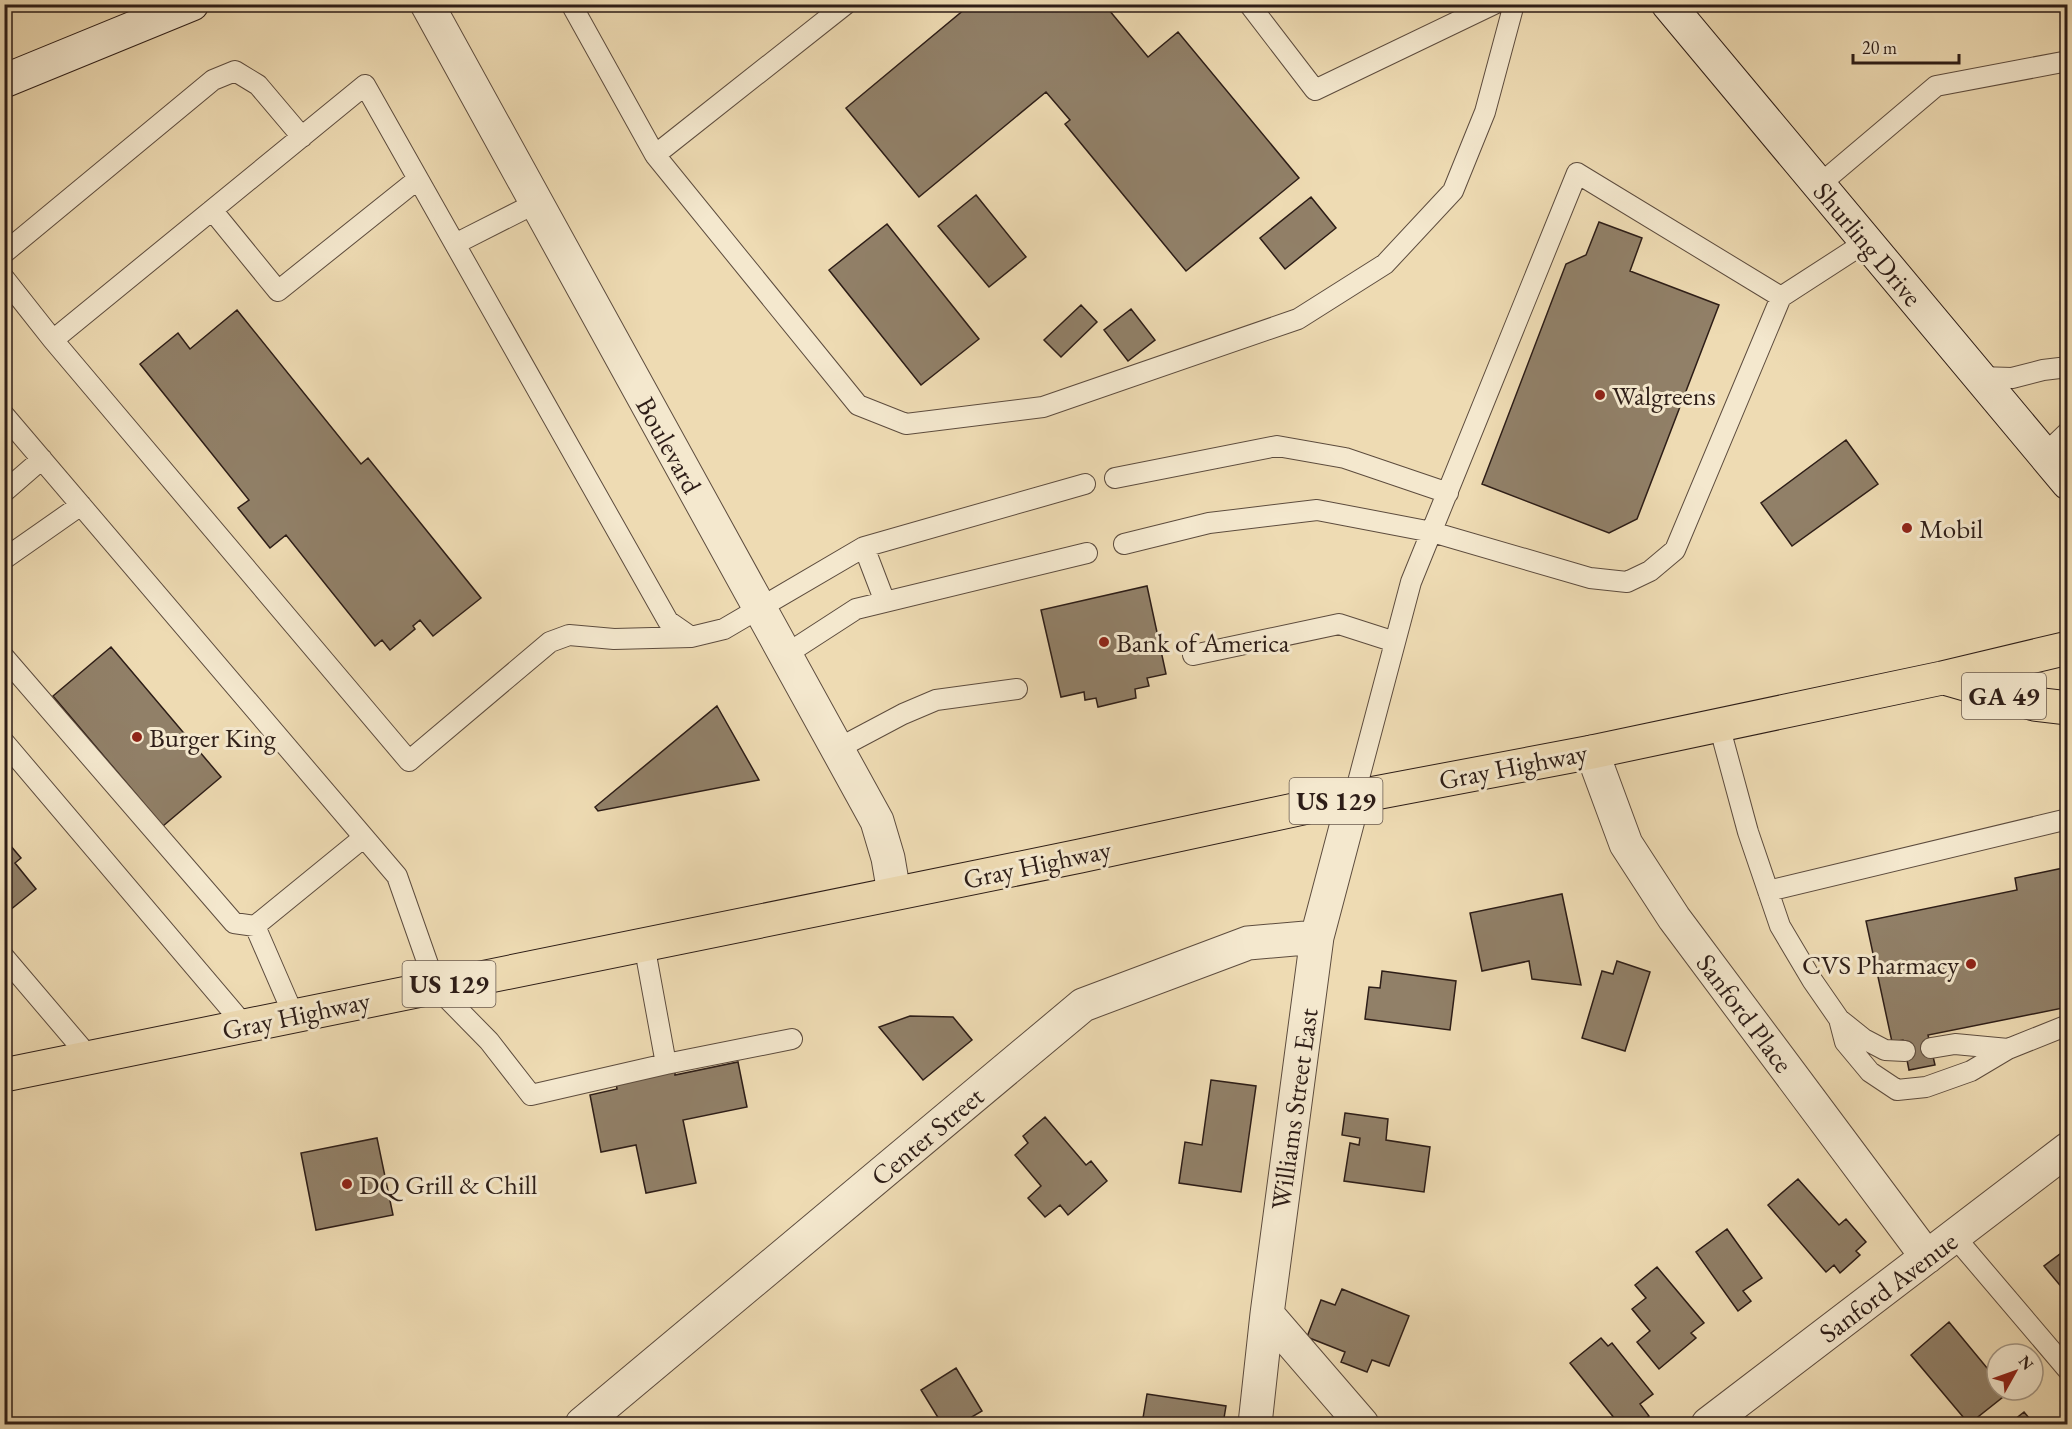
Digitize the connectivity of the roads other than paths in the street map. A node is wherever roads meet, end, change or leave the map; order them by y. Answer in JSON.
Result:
{"nodes":[{"id":1,"x":192,"y":4,"type":"edge"},
{"id":2,"x":427,"y":4,"type":"edge"},
{"id":3,"x":570,"y":4,"type":"edge"},
{"id":4,"x":846,"y":4,"type":"edge"},
{"id":5,"x":1249,"y":4,"type":"edge"},
{"id":6,"x":1494,"y":4,"type":"edge"},
{"id":7,"x":1515,"y":4,"type":"edge"},
{"id":8,"x":1668,"y":4,"type":"edge"},
{"id":9,"x":2067,"y":61,"type":"edge"},
{"id":10,"x":4,"y":81,"type":"edge"},
{"id":11,"x":302,"y":137,"type":"junction"},
{"id":12,"x":655,"y":155,"type":"junction"},
{"id":13,"x":418,"y":179,"type":"junction"},
{"id":14,"x":1819,"y":185,"type":"junction"},
{"id":15,"x":536,"y":203,"type":"junction"},
{"id":16,"x":213,"y":210,"type":"junction"},
{"id":17,"x":1866,"y":242,"type":"junction"},
{"id":18,"x":455,"y":244,"type":"junction"},
{"id":19,"x":4,"y":252,"type":"edge"},
{"id":20,"x":4,"y":278,"type":"edge"},
{"id":21,"x":1781,"y":297,"type":"junction"},
{"id":22,"x":53,"y":340,"type":"junction"},
{"id":23,"x":2067,"y":367,"type":"edge"},
{"id":24,"x":1979,"y":377,"type":"junction"},
{"id":25,"x":4,"y":415,"type":"edge"},
{"id":26,"x":2067,"y":432,"type":"edge"},
{"id":27,"x":2044,"y":455,"type":"junction"},
{"id":28,"x":42,"y":459,"type":"junction"},
{"id":29,"x":1115,"y":478,"type":"dead end"},
{"id":30,"x":2067,"y":483,"type":"edge"},
{"id":31,"x":1085,"y":484,"type":"dead end"},
{"id":32,"x":4,"y":492,"type":"edge"},
{"id":33,"x":1448,"y":493,"type":"junction"},
{"id":34,"x":81,"y":505,"type":"junction"},
{"id":35,"x":1432,"y":532,"type":"junction"},
{"id":36,"x":1124,"y":543,"type":"dead end"},
{"id":37,"x":864,"y":547,"type":"junction"},
{"id":38,"x":1087,"y":553,"type":"dead end"},
{"id":39,"x":4,"y":559,"type":"edge"},
{"id":40,"x":885,"y":602,"type":"junction"},
{"id":41,"x":759,"y":608,"type":"junction"},
{"id":42,"x":691,"y":636,"type":"junction"},
{"id":43,"x":1395,"y":642,"type":"junction"},
{"id":44,"x":2067,"y":648,"type":"edge"},
{"id":45,"x":785,"y":655,"type":"junction"},
{"id":46,"x":1193,"y":655,"type":"dead end"},
{"id":47,"x":4,"y":657,"type":"edge"},
{"id":48,"x":1942,"y":678,"type":"junction"},
{"id":49,"x":1017,"y":689,"type":"dead end"},
{"id":50,"x":2067,"y":708,"type":"edge"},
{"id":51,"x":1719,"y":725,"type":"junction"},
{"id":52,"x":4,"y":742,"type":"edge"},
{"id":53,"x":837,"y":749,"type":"junction"},
{"id":54,"x":1592,"y":752,"type":"junction"},
{"id":55,"x":1354,"y":797,"type":"junction"},
{"id":56,"x":2067,"y":819,"type":"edge"},
{"id":57,"x":363,"y":838,"type":"junction"},
{"id":58,"x":1768,"y":891,"type":"junction"},
{"id":59,"x":894,"y":893,"type":"junction"},
{"id":60,"x":255,"y":926,"type":"junction"},
{"id":61,"x":1317,"y":937,"type":"junction"},
{"id":62,"x":644,"y":944,"type":"junction"},
{"id":63,"x":4,"y":957,"type":"edge"},
{"id":64,"x":436,"y":987,"type":"junction"},
{"id":65,"x":294,"y":1016,"type":"junction"},
{"id":66,"x":1839,"y":1019,"type":"junction"},
{"id":67,"x":2067,"y":1025,"type":"edge"},
{"id":68,"x":245,"y":1026,"type":"junction"},
{"id":69,"x":792,"y":1040,"type":"dead end"},
{"id":70,"x":1931,"y":1048,"type":"dead end"},
{"id":71,"x":2008,"y":1049,"type":"junction"},
{"id":72,"x":1905,"y":1051,"type":"dead end"},
{"id":73,"x":90,"y":1058,"type":"junction"},
{"id":74,"x":666,"y":1065,"type":"junction"},
{"id":75,"x":4,"y":1075,"type":"edge"},
{"id":76,"x":2067,"y":1149,"type":"edge"},
{"id":77,"x":1954,"y":1236,"type":"junction"},
{"id":78,"x":1927,"y":1257,"type":"junction"},
{"id":79,"x":1267,"y":1314,"type":"junction"},
{"id":80,"x":2067,"y":1370,"type":"edge"},
{"id":81,"x":582,"y":1425,"type":"edge"},
{"id":82,"x":1255,"y":1425,"type":"edge"},
{"id":83,"x":1362,"y":1425,"type":"edge"},
{"id":84,"x":1708,"y":1425,"type":"edge"}],
"edges":[{"from":1,"to":10,"type":"street"},
{"from":2,"to":15,"type":"street","name":"Boulevard"},
{"from":3,"to":12,"type":"lane"},
{"from":4,"to":12,"type":"lane"},
{"from":5,"to":6,"type":"lane"},
{"from":7,"to":12,"type":"lane"},
{"from":8,"to":14,"type":"street","name":"Shurling Drive"},
{"from":9,"to":14,"type":"lane"},
{"from":11,"to":13,"type":"lane"},
{"from":11,"to":16,"type":"lane"},
{"from":11,"to":19,"type":"lane"},
{"from":13,"to":16,"type":"lane"},
{"from":13,"to":18,"type":"lane"},
{"from":14,"to":17,"type":"street","name":"Shurling Drive"},
{"from":15,"to":18,"type":"lane"},
{"from":15,"to":41,"type":"street","name":"Boulevard"},
{"from":16,"to":22,"type":"lane"},
{"from":17,"to":21,"type":"lane"},
{"from":17,"to":24,"type":"street","name":"Shurling Drive"},
{"from":18,"to":42,"type":"lane"},
{"from":20,"to":22,"type":"lane"},
{"from":21,"to":33,"type":"lane"},
{"from":21,"to":35,"type":"lane"},
{"from":22,"to":42,"type":"lane"},
{"from":23,"to":24,"type":"lane"},
{"from":24,"to":27,"type":"street","name":"Shurling Drive"},
{"from":25,"to":28,"type":"lane"},
{"from":26,"to":27,"type":"lane"},
{"from":27,"to":30,"type":"street","name":"Shurling Drive"},
{"from":28,"to":32,"type":"lane"},
{"from":28,"to":34,"type":"lane"},
{"from":29,"to":33,"type":"lane"},
{"from":31,"to":37,"type":"lane"},
{"from":33,"to":35,"type":"lane"},
{"from":34,"to":39,"type":"lane"},
{"from":34,"to":57,"type":"lane"},
{"from":35,"to":36,"type":"lane"},
{"from":35,"to":43,"type":"lane"},
{"from":37,"to":40,"type":"lane"},
{"from":37,"to":41,"type":"lane"},
{"from":38,"to":40,"type":"lane"},
{"from":40,"to":45,"type":"lane"},
{"from":41,"to":42,"type":"lane"},
{"from":41,"to":45,"type":"street","name":"Boulevard"},
{"from":43,"to":46,"type":"lane"},
{"from":43,"to":55,"type":"lane"},
{"from":44,"to":48,"type":"highway","name":"Gray Highway","number":"US 129"},
{"from":45,"to":53,"type":"street","name":"Boulevard"},
{"from":47,"to":60,"type":"lane"},
{"from":48,"to":50,"type":"highway","number":"GA 49"},
{"from":48,"to":51,"type":"highway","name":"Gray Highway","number":"US 129"},
{"from":49,"to":53,"type":"lane"},
{"from":51,"to":54,"type":"highway","name":"Gray Highway","number":"US 129"},
{"from":51,"to":58,"type":"lane"},
{"from":52,"to":68,"type":"lane"},
{"from":53,"to":59,"type":"street","name":"Boulevard"},
{"from":54,"to":55,"type":"highway","name":"Gray Highway","number":"US 129"},
{"from":54,"to":78,"type":"street","name":"Sanford Place"},
{"from":55,"to":59,"type":"highway","name":"Gray Highway","number":"US 129"},
{"from":55,"to":61,"type":"street","name":"Williams Street East"},
{"from":56,"to":58,"type":"lane"},
{"from":57,"to":60,"type":"lane"},
{"from":57,"to":64,"type":"lane"},
{"from":58,"to":66,"type":"lane"},
{"from":59,"to":62,"type":"highway","name":"Gray Highway","number":"US 129"},
{"from":60,"to":65,"type":"lane"},
{"from":61,"to":79,"type":"street","name":"Williams Street East"},
{"from":61,"to":81,"type":"street","name":"Center Street"},
{"from":62,"to":64,"type":"highway","name":"Gray Highway","number":"US 129"},
{"from":62,"to":74,"type":"lane"},
{"from":63,"to":73,"type":"lane"},
{"from":64,"to":65,"type":"highway","name":"Gray Highway","number":"US 129"},
{"from":64,"to":74,"type":"lane"},
{"from":65,"to":68,"type":"highway","name":"Gray Highway","number":"US 129"},
{"from":66,"to":71,"type":"lane"},
{"from":66,"to":72,"type":"lane"},
{"from":67,"to":71,"type":"lane"},
{"from":68,"to":73,"type":"highway","name":"Gray Highway","number":"US 129"},
{"from":69,"to":74,"type":"lane"},
{"from":70,"to":71,"type":"lane"},
{"from":73,"to":75,"type":"highway","name":"Gray Highway","number":"US 129"},
{"from":76,"to":77,"type":"street","name":"Sanford Avenue"},
{"from":77,"to":78,"type":"street","name":"Sanford Avenue"},
{"from":77,"to":80,"type":"lane"},
{"from":78,"to":84,"type":"street","name":"Sanford Avenue"},
{"from":79,"to":82,"type":"street","name":"Williams Street East"},
{"from":79,"to":83,"type":"street"}]}
